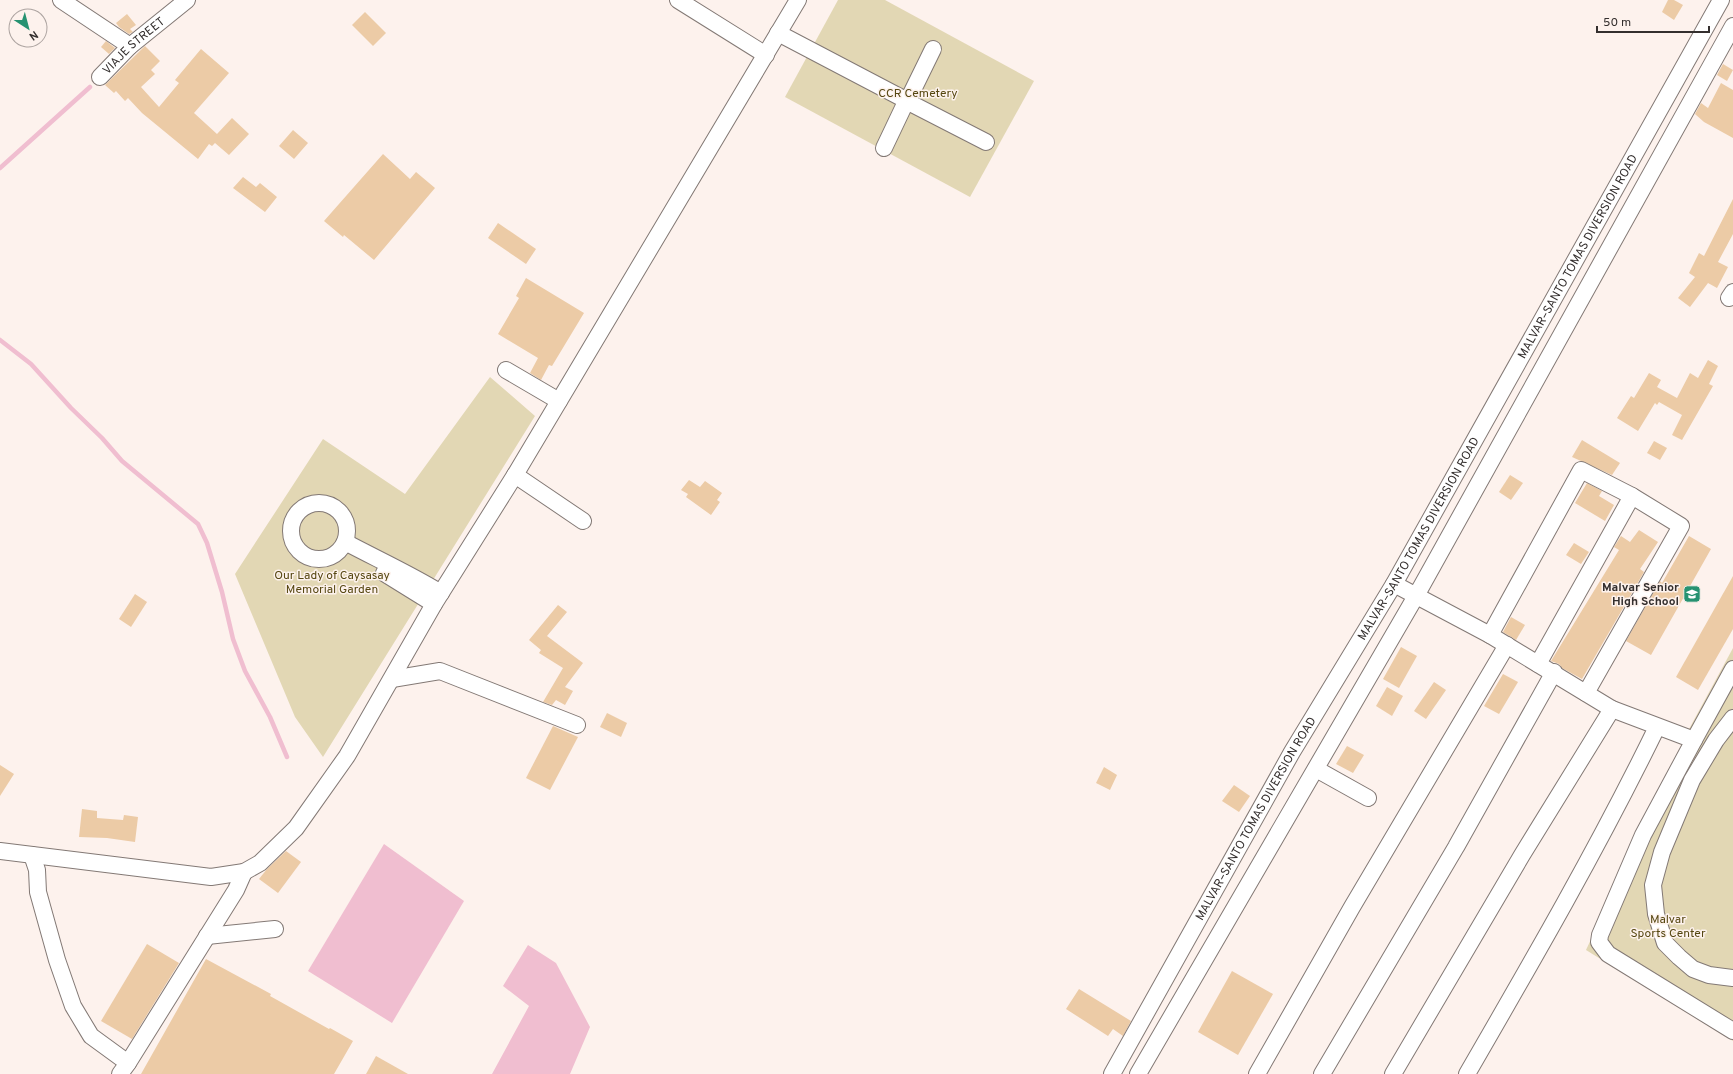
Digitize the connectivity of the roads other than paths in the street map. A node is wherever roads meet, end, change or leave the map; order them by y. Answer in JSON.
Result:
{"nodes":[{"id":1,"x":61,"y":0,"type":"edge"},
{"id":2,"x":187,"y":0,"type":"edge"},
{"id":3,"x":678,"y":0,"type":"edge"},
{"id":4,"x":798,"y":0,"type":"edge"},
{"id":5,"x":1721,"y":0,"type":"edge"},
{"id":6,"x":1733,"y":26,"type":"edge"},
{"id":7,"x":778,"y":33,"type":"junction"},
{"id":8,"x":130,"y":46,"type":"junction"},
{"id":9,"x":933,"y":48,"type":"dead end"},
{"id":10,"x":766,"y":55,"type":"junction"},
{"id":11,"x":100,"y":77,"type":"dead end"},
{"id":12,"x":907,"y":101,"type":"junction"},
{"id":13,"x":986,"y":142,"type":"dead end"},
{"id":14,"x":884,"y":148,"type":"dead end"},
{"id":15,"x":506,"y":370,"type":"dead end"},
{"id":16,"x":559,"y":401,"type":"junction"},
{"id":17,"x":515,"y":475,"type":"junction"},
{"id":18,"x":1632,"y":496,"type":"junction"},
{"id":19,"x":583,"y":521,"type":"dead end"},
{"id":20,"x":343,"y":546,"type":"dead end"},
{"id":21,"x":1394,"y":584,"type":"junction"},
{"id":22,"x":1416,"y":596,"type":"junction"},
{"id":23,"x":438,"y":598,"type":"junction"},
{"id":24,"x":1490,"y":634,"type":"junction"},
{"id":25,"x":1508,"y":645,"type":"junction"},
{"id":26,"x":1538,"y":664,"type":"junction"},
{"id":27,"x":1733,"y":669,"type":"edge"},
{"id":28,"x":1554,"y":672,"type":"junction"},
{"id":29,"x":392,"y":679,"type":"junction"},
{"id":30,"x":1586,"y":693,"type":"junction"},
{"id":31,"x":1612,"y":709,"type":"junction"},
{"id":32,"x":1733,"y":718,"type":"edge"},
{"id":33,"x":577,"y":725,"type":"dead end"},
{"id":34,"x":1657,"y":727,"type":"junction"},
{"id":35,"x":1694,"y":740,"type":"junction"},
{"id":36,"x":1316,"y":769,"type":"junction"},
{"id":37,"x":1368,"y":798,"type":"dead end"},
{"id":38,"x":0,"y":851,"type":"edge"},
{"id":39,"x":32,"y":855,"type":"junction"},
{"id":40,"x":244,"y":872,"type":"junction"},
{"id":41,"x":274,"y":929,"type":"dead end"},
{"id":42,"x":207,"y":936,"type":"junction"},
{"id":43,"x":1733,"y":978,"type":"edge"},
{"id":44,"x":1733,"y":1031,"type":"edge"},
{"id":45,"x":124,"y":1068,"type":"edge"},
{"id":46,"x":1260,"y":1073,"type":"edge"},
{"id":47,"x":1112,"y":1074,"type":"edge"},
{"id":48,"x":1138,"y":1074,"type":"edge"},
{"id":49,"x":1322,"y":1074,"type":"edge"},
{"id":50,"x":1393,"y":1074,"type":"edge"},
{"id":51,"x":1467,"y":1074,"type":"edge"}],
"edges":[{"from":1,"to":8,"type":"street"},
{"from":2,"to":8,"type":"street","name":"VIAJE STREET"},
{"from":3,"to":10,"type":"street"},
{"from":4,"to":7,"type":"street"},
{"from":5,"to":21,"type":"street","name":"MALVAR–SANTO TOMAS DIVERSION ROAD"},
{"from":6,"to":22,"type":"street","name":"MALVAR–SANTO TOMAS DIVERSION ROAD"},
{"from":7,"to":10,"type":"street"},
{"from":7,"to":12,"type":"street"},
{"from":8,"to":11,"type":"street","name":"VIAJE STREET"},
{"from":9,"to":12,"type":"street"},
{"from":10,"to":16,"type":"street"},
{"from":12,"to":13,"type":"street"},
{"from":12,"to":14,"type":"street"},
{"from":15,"to":16,"type":"street"},
{"from":16,"to":17,"type":"street"},
{"from":17,"to":19,"type":"street"},
{"from":17,"to":23,"type":"street"},
{"from":18,"to":24,"type":"street"},
{"from":18,"to":26,"type":"street"},
{"from":18,"to":30,"type":"street"},
{"from":20,"to":23,"type":"street"},
{"from":21,"to":22,"type":"street"},
{"from":21,"to":47,"type":"street","name":"MALVAR–SANTO TOMAS DIVERSION ROAD"},
{"from":22,"to":24,"type":"street"},
{"from":22,"to":36,"type":"street","name":"MALVAR–SANTO TOMAS DIVERSION ROAD"},
{"from":23,"to":29,"type":"street"},
{"from":24,"to":25,"type":"street"},
{"from":25,"to":26,"type":"street"},
{"from":25,"to":46,"type":"street"},
{"from":26,"to":28,"type":"street"},
{"from":27,"to":35,"type":"street"},
{"from":28,"to":30,"type":"street"},
{"from":28,"to":49,"type":"street"},
{"from":29,"to":33,"type":"street"},
{"from":29,"to":40,"type":"street"},
{"from":30,"to":31,"type":"street"},
{"from":31,"to":34,"type":"street"},
{"from":31,"to":50,"type":"street"},
{"from":32,"to":43,"type":"street"},
{"from":34,"to":35,"type":"street"},
{"from":34,"to":51,"type":"street"},
{"from":35,"to":44,"type":"street"},
{"from":36,"to":37,"type":"street"},
{"from":36,"to":48,"type":"street","name":"MALVAR–SANTO TOMAS DIVERSION ROAD"},
{"from":38,"to":39,"type":"street"},
{"from":39,"to":40,"type":"street"},
{"from":39,"to":45,"type":"street"},
{"from":40,"to":42,"type":"street"},
{"from":41,"to":42,"type":"street"},
{"from":42,"to":45,"type":"street"}]}
